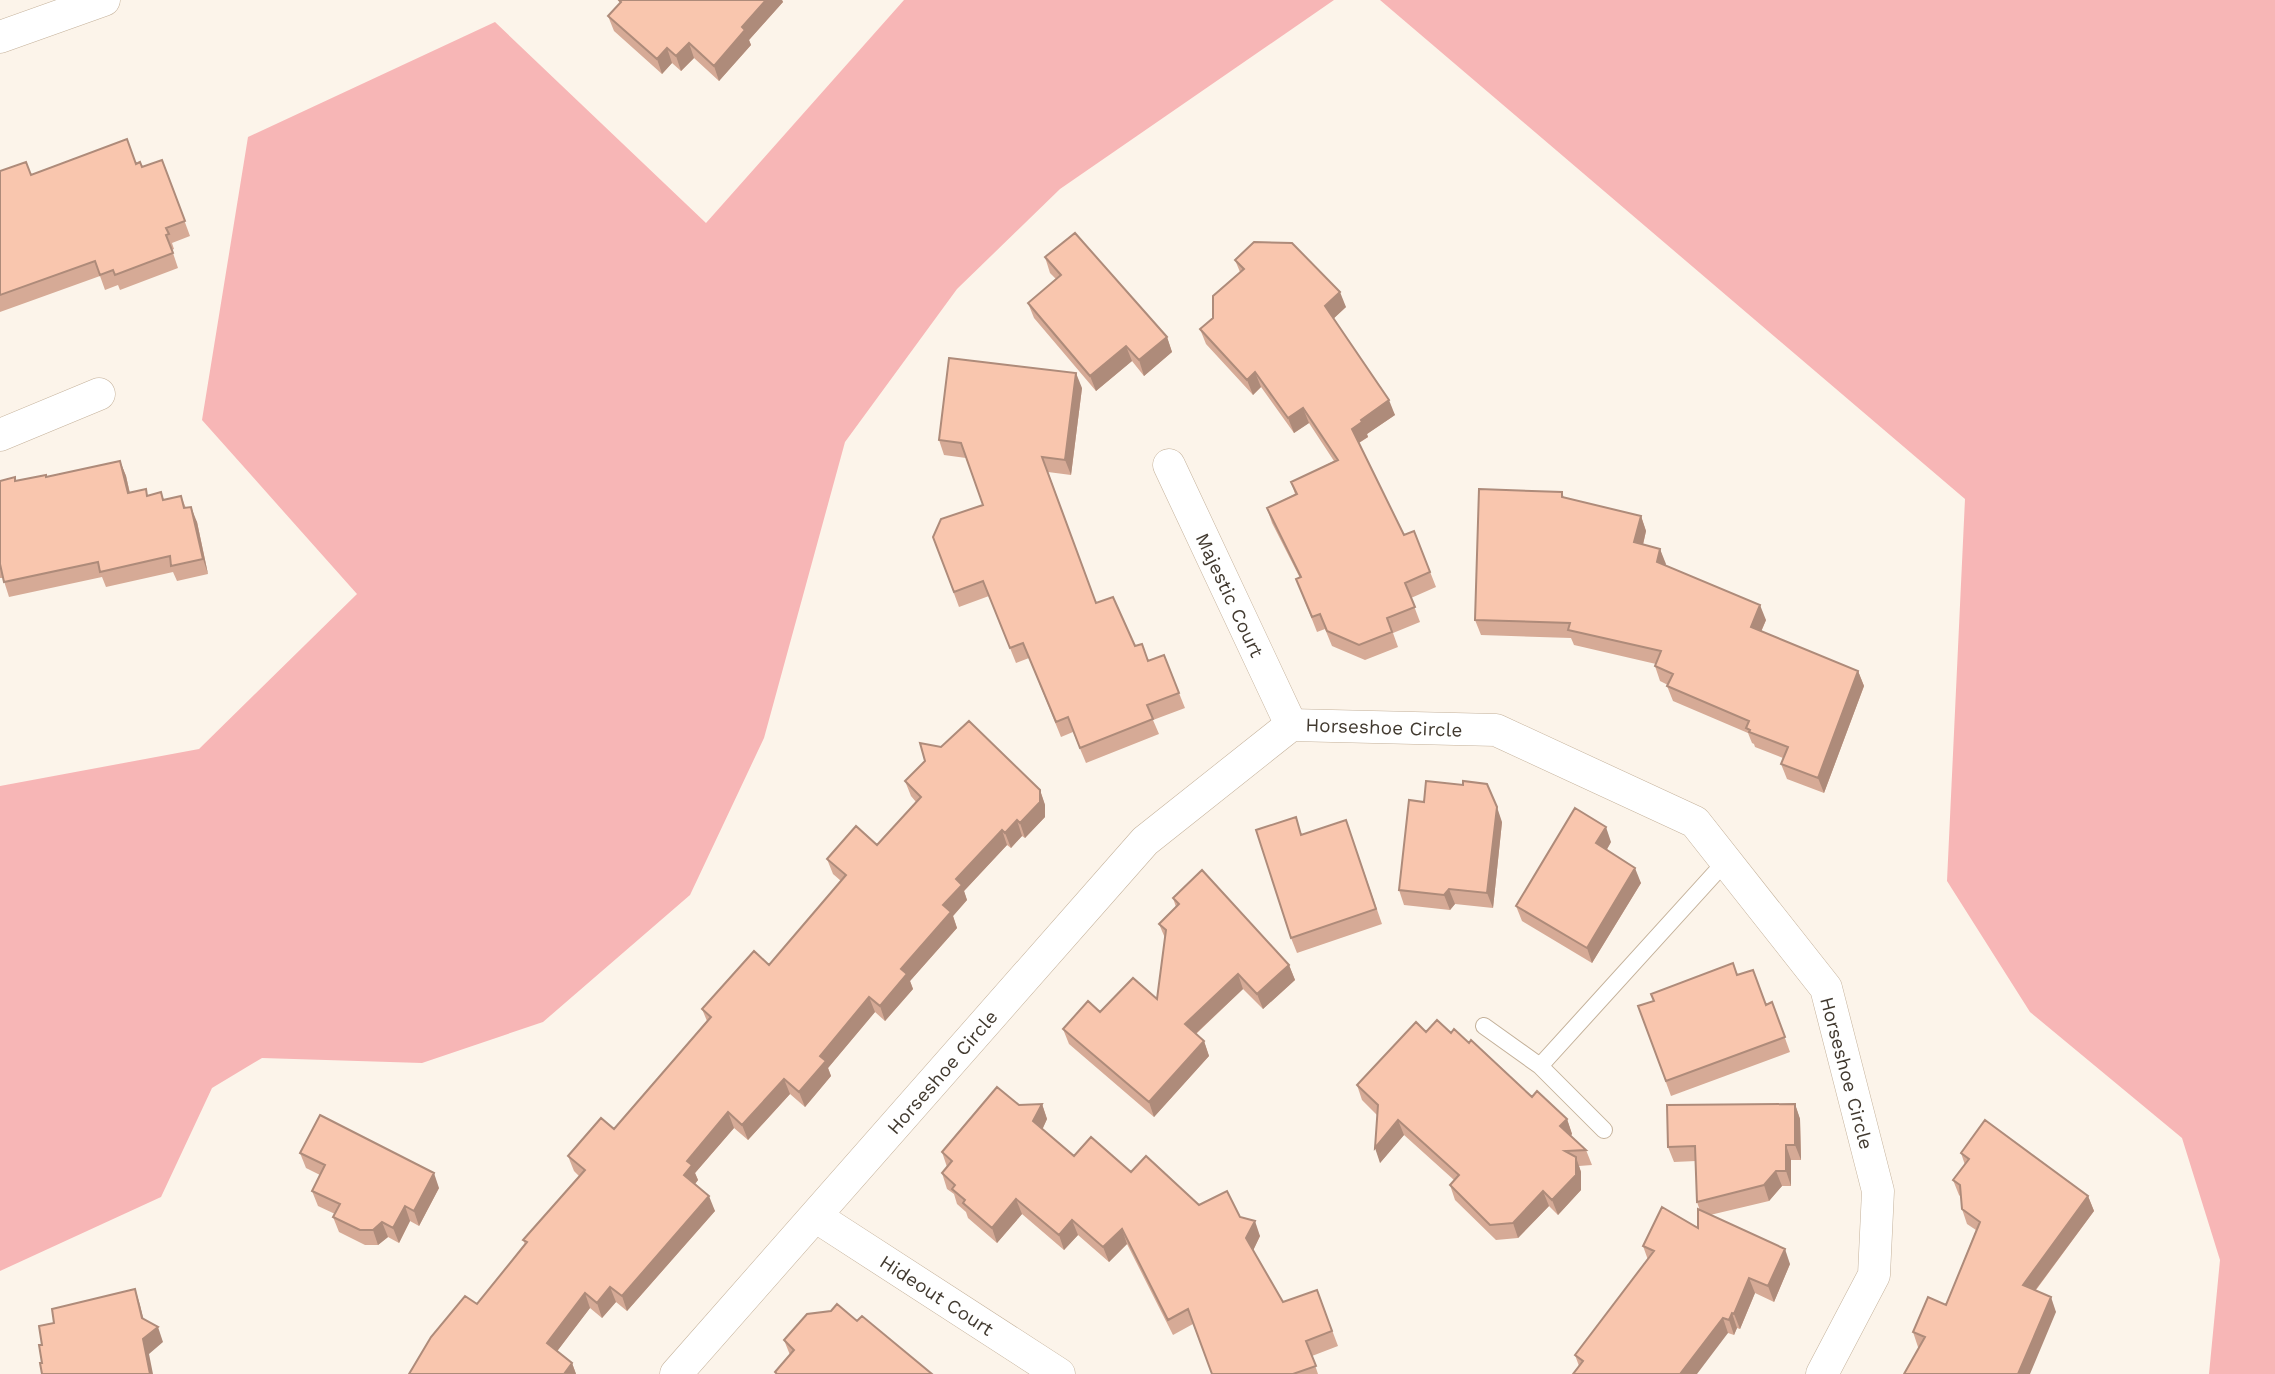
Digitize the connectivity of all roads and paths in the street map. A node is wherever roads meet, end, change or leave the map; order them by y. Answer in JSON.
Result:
{"nodes":[{"id":1,"x":104,"y":0,"type":"edge"},
{"id":2,"x":0,"y":37,"type":"edge"},
{"id":3,"x":99,"y":394,"type":"dead end"},
{"id":4,"x":0,"y":435,"type":"edge"},
{"id":5,"x":1169,"y":465,"type":"dead end"},
{"id":6,"x":1291,"y":724,"type":"junction"},
{"id":7,"x":1726,"y":861,"type":"junction"},
{"id":8,"x":1484,"y":1026,"type":"dead end"},
{"id":9,"x":1540,"y":1066,"type":"junction"},
{"id":10,"x":1604,"y":1130,"type":"dead end"},
{"id":11,"x":815,"y":1216,"type":"junction"},
{"id":12,"x":676,"y":1374,"type":"edge"},
{"id":13,"x":1059,"y":1374,"type":"edge"},
{"id":14,"x":1822,"y":1374,"type":"edge"}],
"edges":[{"from":1,"to":2,"type":"street"},
{"from":3,"to":4,"type":"street"},
{"from":5,"to":6,"type":"street","name":"Majestic Court"},
{"from":6,"to":7,"type":"street","name":"Horseshoe Circle"},
{"from":6,"to":11,"type":"street","name":"Horseshoe Circle"},
{"from":7,"to":9,"type":"lane"},
{"from":7,"to":14,"type":"street","name":"Horseshoe Circle"},
{"from":8,"to":9,"type":"lane"},
{"from":9,"to":10,"type":"lane"},
{"from":11,"to":12,"type":"street","name":"Horseshoe Circle"},
{"from":11,"to":13,"type":"street","name":"Hideout Court"}]}
